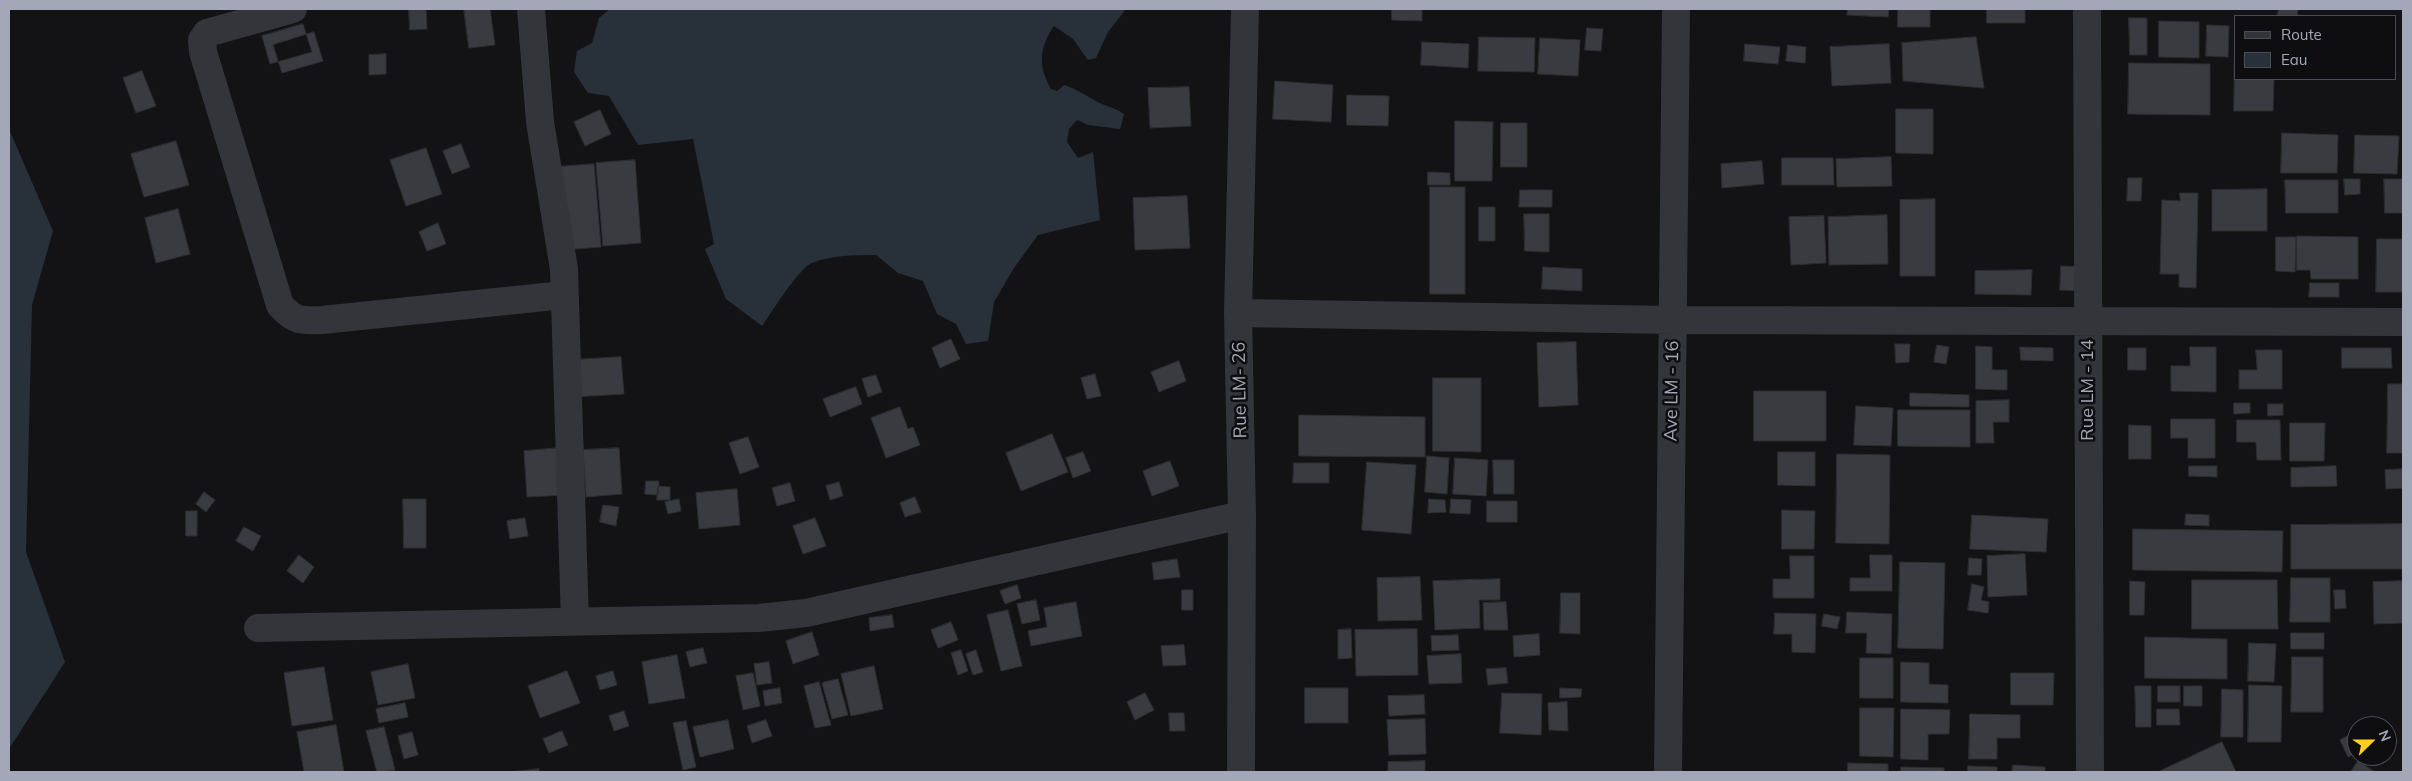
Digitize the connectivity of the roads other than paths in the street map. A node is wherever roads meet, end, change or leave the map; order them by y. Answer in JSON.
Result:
{"nodes":[{"id":1,"x":293,"y":9,"type":"edge"},
{"id":2,"x":531,"y":9,"type":"edge"},
{"id":3,"x":1245,"y":9,"type":"edge"},
{"id":4,"x":1676,"y":9,"type":"edge"},
{"id":5,"x":2087,"y":9,"type":"edge"},
{"id":6,"x":564,"y":295,"type":"junction"},
{"id":7,"x":1238,"y":313,"type":"junction"},
{"id":8,"x":1673,"y":320,"type":"junction"},
{"id":9,"x":2088,"y":320,"type":"junction"},
{"id":10,"x":2403,"y":322,"type":"edge"},
{"id":11,"x":1242,"y":516,"type":"junction"},
{"id":12,"x":575,"y":622,"type":"junction"},
{"id":13,"x":258,"y":628,"type":"dead end"},
{"id":14,"x":1241,"y":772,"type":"edge"},
{"id":15,"x":1668,"y":772,"type":"edge"},
{"id":16,"x":2090,"y":772,"type":"edge"}],
"edges":[{"from":1,"to":6,"type":"street"},
{"from":2,"to":6,"type":"street"},
{"from":3,"to":7,"type":"street","name":"Rue LM- 26"},
{"from":4,"to":8,"type":"street","name":"Ave LM - 16"},
{"from":5,"to":9,"type":"street","name":"Rue LM - 14"},
{"from":6,"to":12,"type":"street"},
{"from":7,"to":8,"type":"street"},
{"from":7,"to":11,"type":"street","name":"Rue LM- 26"},
{"from":8,"to":9,"type":"street"},
{"from":8,"to":15,"type":"street","name":"Ave LM - 16"},
{"from":9,"to":10,"type":"street"},
{"from":9,"to":16,"type":"street","name":"Rue LM - 14"},
{"from":11,"to":12,"type":"street"},
{"from":11,"to":14,"type":"street","name":"Rue LM- 26"},
{"from":12,"to":13,"type":"street"}]}
